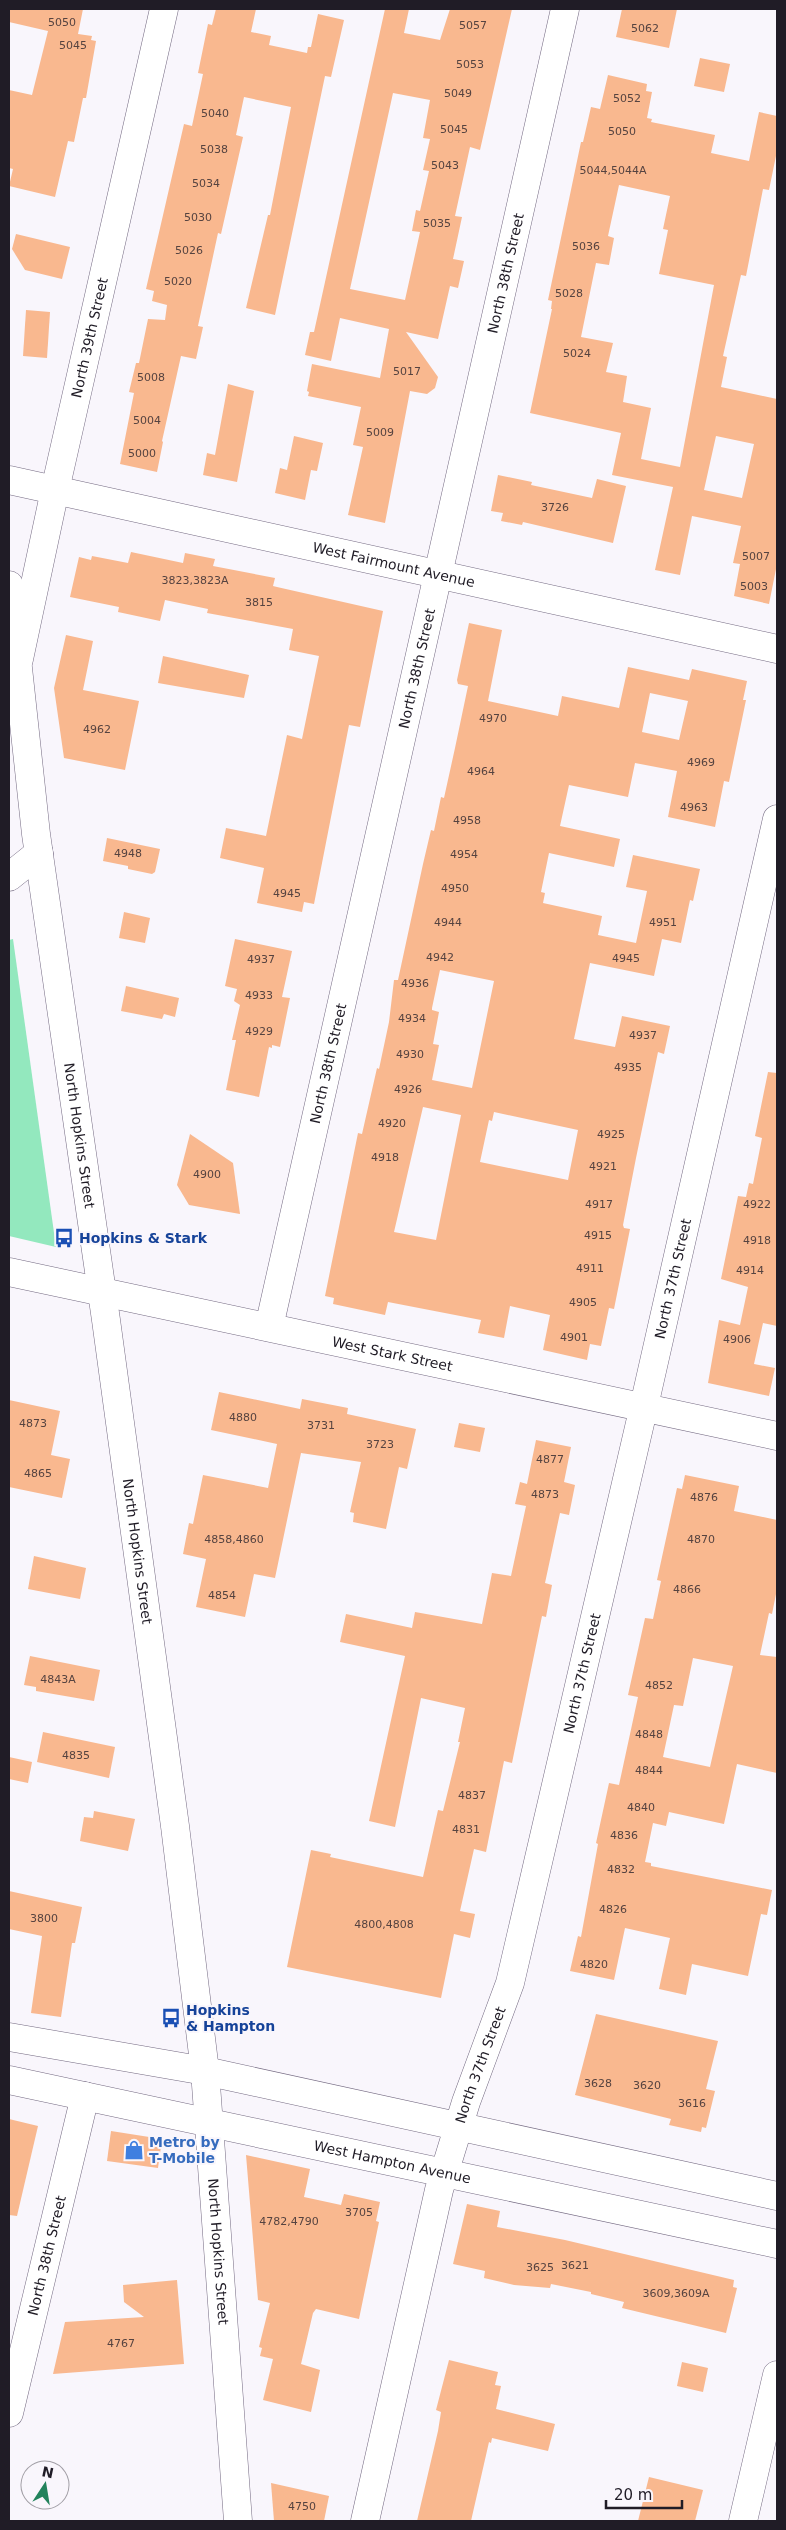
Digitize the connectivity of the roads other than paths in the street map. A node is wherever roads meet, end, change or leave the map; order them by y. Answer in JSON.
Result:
{"nodes":[{"id":1,"x":164,"y":9,"type":"edge"},
{"id":2,"x":565,"y":9,"type":"edge"},
{"id":3,"x":9,"y":480,"type":"edge"},
{"id":4,"x":55,"y":490,"type":"junction"},
{"id":5,"x":438,"y":575,"type":"junction"},
{"id":6,"x":9,"y":585,"type":"edge"},
{"id":7,"x":777,"y":649,"type":"edge"},
{"id":8,"x":17,"y":668,"type":"junction"},
{"id":9,"x":777,"y":819,"type":"edge"},
{"id":10,"x":39,"y":853,"type":"junction"},
{"id":11,"x":9,"y":877,"type":"edge"},
{"id":12,"x":9,"y":1272,"type":"edge"},
{"id":13,"x":102,"y":1292,"type":"junction"},
{"id":14,"x":270,"y":1327,"type":"junction"},
{"id":15,"x":644,"y":1406,"type":"junction"},
{"id":16,"x":777,"y":1436,"type":"edge"},
{"id":17,"x":9,"y":2037,"type":"edge"},
{"id":18,"x":205,"y":2070,"type":"junction"},
{"id":19,"x":9,"y":2080,"type":"edge"},
{"id":20,"x":84,"y":2096,"type":"junction"},
{"id":21,"x":209,"y":2121,"type":"junction"},
{"id":22,"x":458,"y":2126,"type":"junction"},
{"id":23,"x":444,"y":2171,"type":"junction"},
{"id":24,"x":777,"y":2196,"type":"edge"},
{"id":25,"x":777,"y":2244,"type":"edge"},
{"id":26,"x":777,"y":2376,"type":"edge"},
{"id":27,"x":9,"y":2413,"type":"edge"},
{"id":28,"x":238,"y":2521,"type":"edge"},
{"id":29,"x":365,"y":2521,"type":"edge"},
{"id":30,"x":743,"y":2521,"type":"edge"}],
"edges":[{"from":1,"to":4,"type":"street","name":"North 39th Street"},
{"from":2,"to":5,"type":"street","name":"North 38th Street"},
{"from":3,"to":4,"type":"street","name":"West Fairmount Avenue"},
{"from":4,"to":5,"type":"street","name":"West Fairmount Avenue"},
{"from":4,"to":8,"type":"street","name":"North 39th Street"},
{"from":5,"to":7,"type":"street","name":"West Fairmount Avenue"},
{"from":5,"to":14,"type":"street","name":"North 38th Street"},
{"from":6,"to":8,"type":"street","name":"North Hopkins Street"},
{"from":8,"to":10,"type":"street","name":"North Hopkins Street"},
{"from":9,"to":15,"type":"street","name":"North 37th Street"},
{"from":10,"to":11,"type":"street"},
{"from":10,"to":13,"type":"street","name":"North Hopkins Street"},
{"from":12,"to":13,"type":"street","name":"West Stark Street"},
{"from":13,"to":14,"type":"street","name":"West Stark Street"},
{"from":13,"to":18,"type":"street","name":"North Hopkins Street"},
{"from":14,"to":15,"type":"street","name":"West Stark Street"},
{"from":15,"to":16,"type":"street","name":"West Stark Street"},
{"from":15,"to":22,"type":"street","name":"North 37th Street"},
{"from":17,"to":18,"type":"street"},
{"from":18,"to":21,"type":"street","name":"North Hopkins Street"},
{"from":18,"to":22,"type":"street"},
{"from":19,"to":20,"type":"street","name":"West Hampton Avenue"},
{"from":20,"to":21,"type":"street","name":"West Hampton Avenue"},
{"from":20,"to":27,"type":"street","name":"North 38th Street"},
{"from":21,"to":23,"type":"street","name":"West Hampton Avenue"},
{"from":21,"to":28,"type":"street","name":"North Hopkins Street"},
{"from":22,"to":23,"type":"street","name":"North 37th Street"},
{"from":22,"to":24,"type":"street"},
{"from":23,"to":25,"type":"street","name":"West Hampton Avenue"},
{"from":23,"to":29,"type":"street","name":"North 37th Street"},
{"from":26,"to":30,"type":"street"}]}
